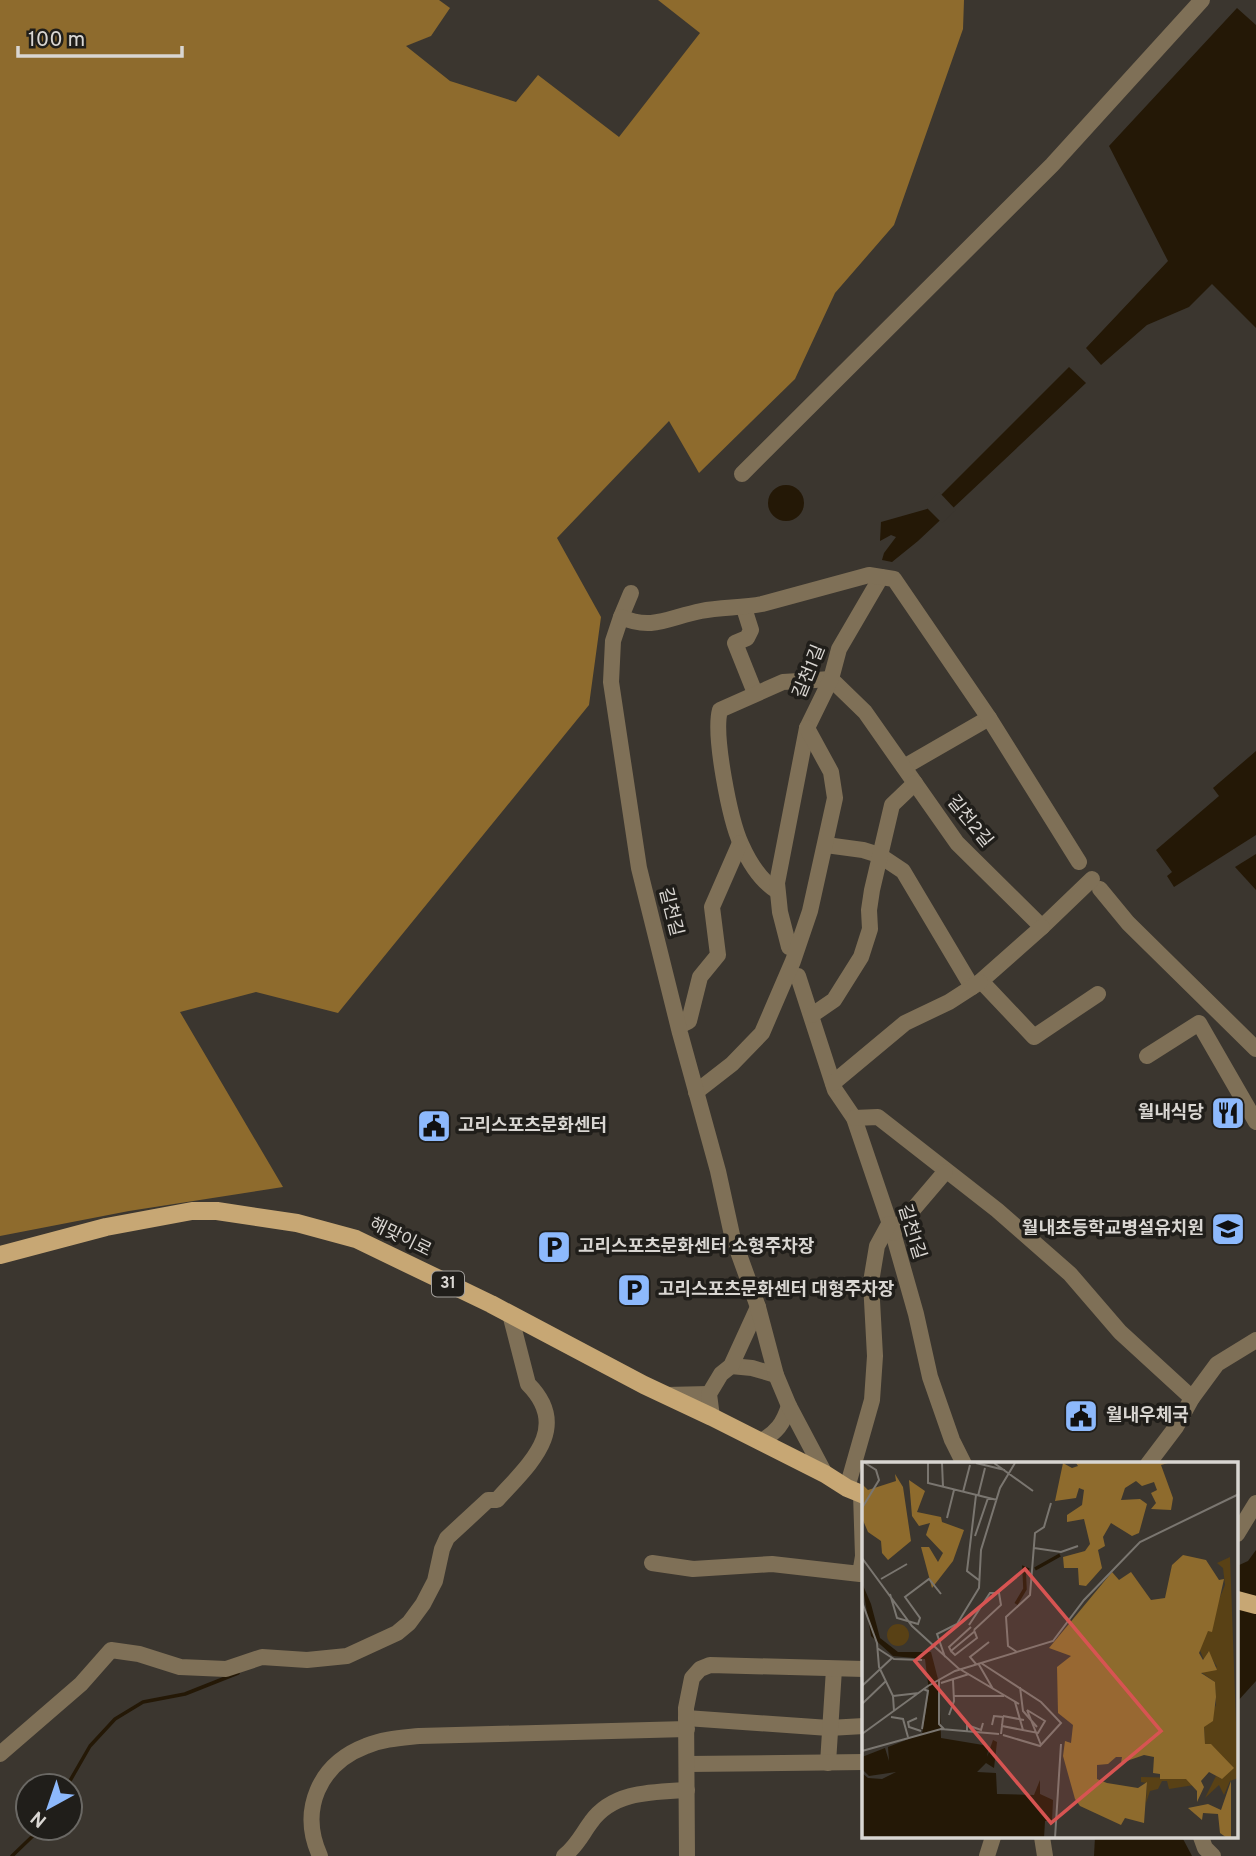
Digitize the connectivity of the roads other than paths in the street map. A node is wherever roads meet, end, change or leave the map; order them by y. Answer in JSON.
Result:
{"nodes":[{"id":1,"x":1202,"y":0,"type":"edge"},
{"id":2,"x":742,"y":474,"type":"dead end"},
{"id":3,"x":887,"y":578,"type":"junction"},
{"id":4,"x":631,"y":593,"type":"dead end"},
{"id":5,"x":744,"y":608,"type":"junction"},
{"id":6,"x":621,"y":618,"type":"junction"},
{"id":7,"x":831,"y":680,"type":"junction"},
{"id":8,"x":755,"y":693,"type":"junction"},
{"id":9,"x":989,"y":718,"type":"junction"},
{"id":10,"x":807,"y":728,"type":"junction"},
{"id":11,"x":904,"y":767,"type":"junction"},
{"id":12,"x":915,"y":783,"type":"junction"},
{"id":13,"x":740,"y":843,"type":"junction"},
{"id":14,"x":826,"y":845,"type":"junction"},
{"id":15,"x":879,"y":855,"type":"junction"},
{"id":16,"x":1079,"y":862,"type":"dead end"},
{"id":17,"x":777,"y":891,"type":"junction"},
{"id":18,"x":1042,"y":928,"type":"junction"},
{"id":19,"x":793,"y":961,"type":"junction"},
{"id":20,"x":976,"y":984,"type":"junction"},
{"id":21,"x":1098,"y":994,"type":"dead end"},
{"id":22,"x":812,"y":1015,"type":"junction"},
{"id":23,"x":679,"y":1026,"type":"junction"},
{"id":24,"x":1256,"y":1049,"type":"edge"},
{"id":25,"x":1147,"y":1056,"type":"dead end"},
{"id":26,"x":833,"y":1083,"type":"junction"},
{"id":27,"x":696,"y":1092,"type":"junction"},
{"id":28,"x":854,"y":1118,"type":"junction"},
{"id":29,"x":1256,"y":1122,"type":"edge"},
{"id":30,"x":945,"y":1172,"type":"junction"},
{"id":31,"x":891,"y":1228,"type":"junction"},
{"id":32,"x":0,"y":1255,"type":"edge"},
{"id":33,"x":758,"y":1307,"type":"junction"},
{"id":34,"x":510,"y":1314,"type":"junction"},
{"id":35,"x":1256,"y":1340,"type":"edge"},
{"id":36,"x":731,"y":1366,"type":"junction"},
{"id":37,"x":776,"y":1375,"type":"junction"},
{"id":38,"x":709,"y":1394,"type":"junction"},
{"id":39,"x":663,"y":1395,"type":"junction"},
{"id":40,"x":1192,"y":1398,"type":"junction"},
{"id":41,"x":789,"y":1406,"type":"junction"},
{"id":42,"x":712,"y":1417,"type":"junction"},
{"id":43,"x":760,"y":1442,"type":"junction"},
{"id":44,"x":966,"y":1462,"type":"edge"},
{"id":45,"x":1150,"y":1462,"type":"edge"},
{"id":46,"x":825,"y":1474,"type":"junction"},
{"id":47,"x":857,"y":1492,"type":"edge"},
{"id":48,"x":1256,"y":1503,"type":"edge"},
{"id":49,"x":1238,"y":1532,"type":"edge"},
{"id":50,"x":862,"y":1545,"type":"edge"},
{"id":51,"x":862,"y":1562,"type":"edge"},
{"id":52,"x":652,"y":1563,"type":"dead end"},
{"id":53,"x":1238,"y":1600,"type":"edge"},
{"id":54,"x":1256,"y":1605,"type":"edge"},
{"id":55,"x":834,"y":1669,"type":"junction"},
{"id":56,"x":862,"y":1669,"type":"edge"},
{"id":57,"x":687,"y":1723,"type":"junction"},
{"id":58,"x":862,"y":1726,"type":"edge"},
{"id":59,"x":829,"y":1728,"type":"junction"},
{"id":60,"x":0,"y":1754,"type":"edge"},
{"id":61,"x":862,"y":1762,"type":"edge"},
{"id":62,"x":687,"y":1763,"type":"junction"},
{"id":63,"x":828,"y":1763,"type":"junction"},
{"id":64,"x":687,"y":1790,"type":"junction"},
{"id":65,"x":992,"y":1839,"type":"edge"},
{"id":66,"x":1201,"y":1839,"type":"edge"},
{"id":67,"x":320,"y":1856,"type":"edge"},
{"id":68,"x":564,"y":1856,"type":"edge"},
{"id":69,"x":687,"y":1856,"type":"edge"},
{"id":70,"x":987,"y":1856,"type":"edge"},
{"id":71,"x":1213,"y":1856,"type":"edge"}],
"edges":[{"from":1,"to":2,"type":"street"},
{"from":3,"to":5,"type":"street"},
{"from":3,"to":7,"type":"street","name":"길천1길"},
{"from":3,"to":9,"type":"street"},
{"from":4,"to":6,"type":"street","name":"길천길"},
{"from":5,"to":6,"type":"street"},
{"from":5,"to":8,"type":"street"},
{"from":6,"to":23,"type":"street","name":"길천길"},
{"from":7,"to":8,"type":"street"},
{"from":7,"to":10,"type":"street","name":"길천1길"},
{"from":7,"to":11,"type":"street","name":"길천2길"},
{"from":8,"to":13,"type":"street"},
{"from":9,"to":11,"type":"street"},
{"from":9,"to":16,"type":"street"},
{"from":10,"to":14,"type":"street"},
{"from":10,"to":17,"type":"street","name":"길천1길"},
{"from":11,"to":12,"type":"street","name":"길천2길"},
{"from":12,"to":15,"type":"street"},
{"from":12,"to":18,"type":"street","name":"길천2길"},
{"from":13,"to":17,"type":"street"},
{"from":13,"to":23,"type":"street"},
{"from":14,"to":15,"type":"street"},
{"from":14,"to":19,"type":"street"},
{"from":15,"to":20,"type":"street"},
{"from":15,"to":22,"type":"street"},
{"from":17,"to":19,"type":"street","name":"길천1길"},
{"from":18,"to":20,"type":"street"},
{"from":18,"to":24,"type":"street"},
{"from":19,"to":22,"type":"street","name":"길천1길"},
{"from":19,"to":27,"type":"street"},
{"from":20,"to":21,"type":"street"},
{"from":20,"to":26,"type":"street"},
{"from":22,"to":26,"type":"street","name":"길천1길"},
{"from":23,"to":27,"type":"street","name":"길천길"},
{"from":25,"to":29,"type":"street"},
{"from":26,"to":28,"type":"street","name":"길천1길"},
{"from":27,"to":33,"type":"street","name":"길천길"},
{"from":28,"to":30,"type":"street"},
{"from":28,"to":31,"type":"street","name":"길천1길"},
{"from":30,"to":31,"type":"street"},
{"from":30,"to":40,"type":"street"},
{"from":31,"to":44,"type":"street","name":"길천1길"},
{"from":31,"to":47,"type":"street"},
{"from":32,"to":34,"type":"main road","name":"해맞이로","number":"31"},
{"from":33,"to":36,"type":"street"},
{"from":33,"to":37,"type":"street","name":"길천길"},
{"from":34,"to":39,"type":"main road","name":"해맞이로","number":"31"},
{"from":34,"to":60,"type":"street"},
{"from":35,"to":40,"type":"street"},
{"from":36,"to":37,"type":"street"},
{"from":36,"to":38,"type":"street"},
{"from":37,"to":41,"type":"street","name":"길천길"},
{"from":38,"to":39,"type":"street"},
{"from":38,"to":42,"type":"street"},
{"from":39,"to":42,"type":"main road","name":"해맞이로","number":"31"},
{"from":40,"to":45,"type":"street"},
{"from":41,"to":43,"type":"street"},
{"from":41,"to":46,"type":"street","name":"길천길"},
{"from":42,"to":43,"type":"main road","name":"해맞이로","number":"31"},
{"from":43,"to":46,"type":"main road","name":"해맞이로","number":"31"},
{"from":46,"to":47,"type":"main road","name":"해맞이로","number":"31"},
{"from":47,"to":50,"type":"street"},
{"from":48,"to":49,"type":"street"},
{"from":51,"to":52,"type":"street"},
{"from":53,"to":54,"type":"main road"},
{"from":55,"to":56,"type":"street"},
{"from":55,"to":57,"type":"street"},
{"from":55,"to":59,"type":"street"},
{"from":57,"to":59,"type":"street"},
{"from":57,"to":62,"type":"street"},
{"from":57,"to":67,"type":"street"},
{"from":58,"to":59,"type":"street"},
{"from":59,"to":63,"type":"street"},
{"from":61,"to":63,"type":"street"},
{"from":62,"to":63,"type":"street"},
{"from":62,"to":64,"type":"street"},
{"from":64,"to":68,"type":"street"},
{"from":64,"to":69,"type":"street"},
{"from":65,"to":70,"type":"street"},
{"from":66,"to":71,"type":"street"}]}
